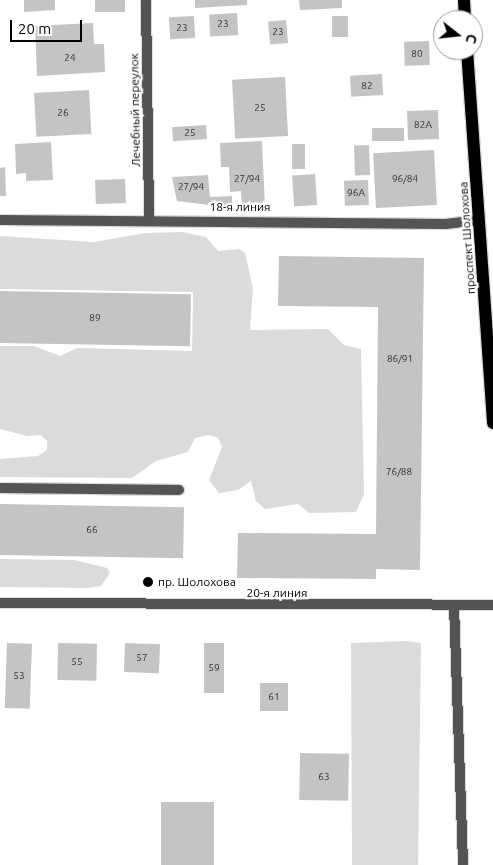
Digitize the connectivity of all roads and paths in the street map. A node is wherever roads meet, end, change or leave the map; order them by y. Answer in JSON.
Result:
{"nodes":[{"id":1,"x":146,"y":0,"type":"edge"},
{"id":2,"x":469,"y":60,"type":"edge"},
{"id":3,"x":0,"y":220,"type":"edge"},
{"id":4,"x":149,"y":220,"type":"junction"},
{"id":5,"x":479,"y":220,"type":"junction"},
{"id":6,"x":493,"y":423,"type":"edge"},
{"id":7,"x":0,"y":488,"type":"edge"},
{"id":8,"x":179,"y":490,"type":"dead end"},
{"id":9,"x":0,"y":603,"type":"edge"},
{"id":10,"x":454,"y":605,"type":"junction"},
{"id":11,"x":493,"y":605,"type":"edge"},
{"id":12,"x":463,"y":865,"type":"edge"}],
"edges":[{"from":1,"to":4,"type":"street","name":"Лечебный переулок"},
{"from":2,"to":5,"type":"main road","name":"проспект Шолохова"},
{"from":3,"to":4,"type":"street","name":"18-я линия"},
{"from":4,"to":5,"type":"street","name":"18-я линия"},
{"from":5,"to":6,"type":"main road","name":"проспект Шолохова"},
{"from":7,"to":8,"type":"street"},
{"from":9,"to":10,"type":"street","name":"20-я линия"},
{"from":10,"to":11,"type":"street","name":"20-я линия"},
{"from":10,"to":12,"type":"street"}]}
